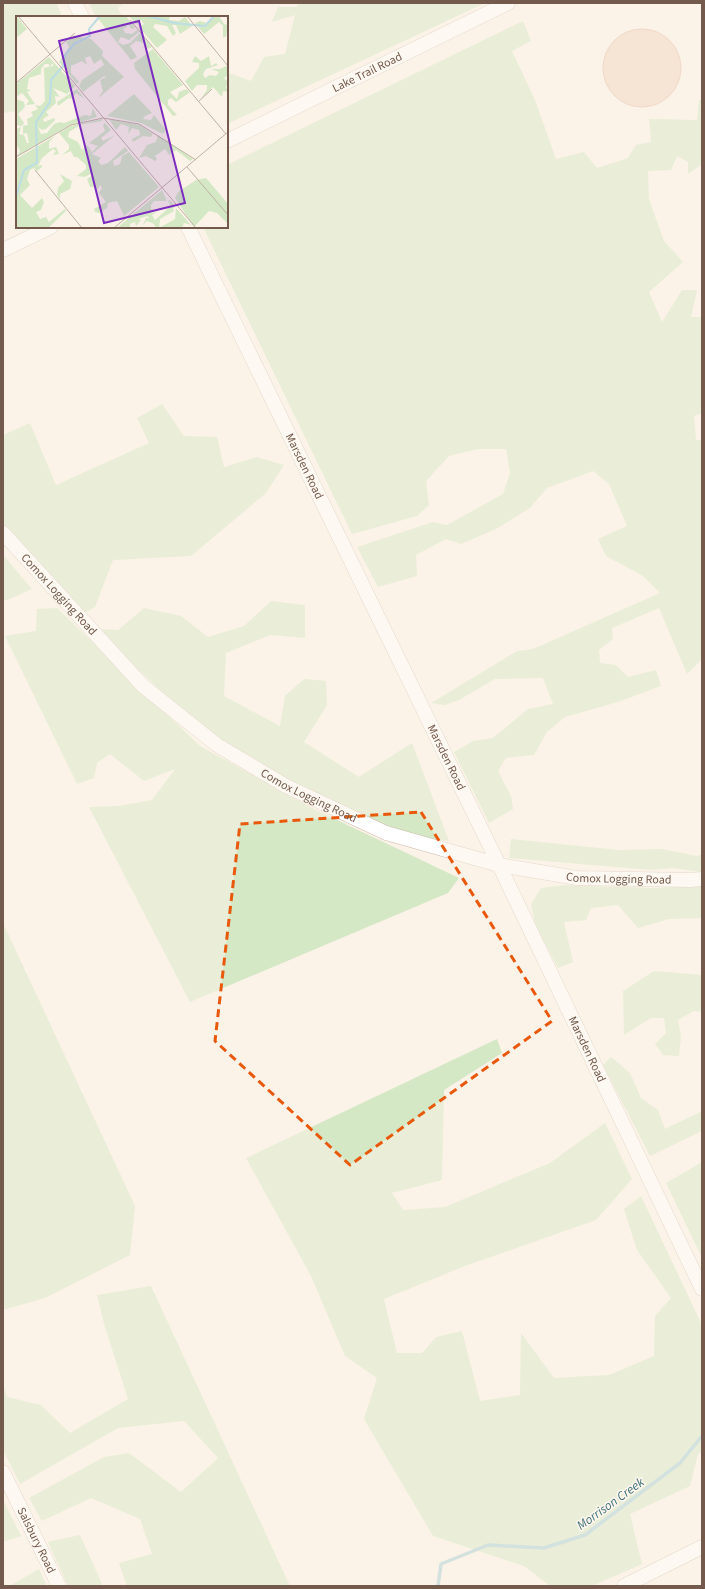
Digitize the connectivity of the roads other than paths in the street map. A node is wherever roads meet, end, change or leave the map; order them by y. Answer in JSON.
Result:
{"nodes":[{"id":1,"x":75,"y":3,"type":"edge"},
{"id":2,"x":508,"y":3,"type":"edge"},
{"id":3,"x":82,"y":16,"type":"edge"},
{"id":4,"x":228,"y":141,"type":"edge"},
{"id":5,"x":49,"y":228,"type":"edge"},
{"id":6,"x":188,"y":228,"type":"edge"},
{"id":7,"x":3,"y":250,"type":"edge"},
{"id":8,"x":3,"y":533,"type":"edge"},
{"id":9,"x":498,"y":865,"type":"junction"},
{"id":10,"x":702,"y":880,"type":"edge"},
{"id":11,"x":702,"y":1288,"type":"edge"},
{"id":12,"x":3,"y":1472,"type":"edge"},
{"id":13,"x":702,"y":1547,"type":"edge"},
{"id":14,"x":59,"y":1586,"type":"edge"},
{"id":15,"x":624,"y":1586,"type":"edge"}],
"edges":[{"from":1,"to":3,"type":"street"},
{"from":2,"to":4,"type":"street","name":"Lake Trail Road"},
{"from":5,"to":7,"type":"street"},
{"from":6,"to":9,"type":"street","name":"Marsden Road"},
{"from":8,"to":9,"type":"street","name":"Comox Logging Road"},
{"from":9,"to":10,"type":"street","name":"Comox Logging Road"},
{"from":9,"to":11,"type":"street","name":"Marsden Road"},
{"from":12,"to":14,"type":"street","name":"Salsbury Road"},
{"from":13,"to":15,"type":"street"}]}
